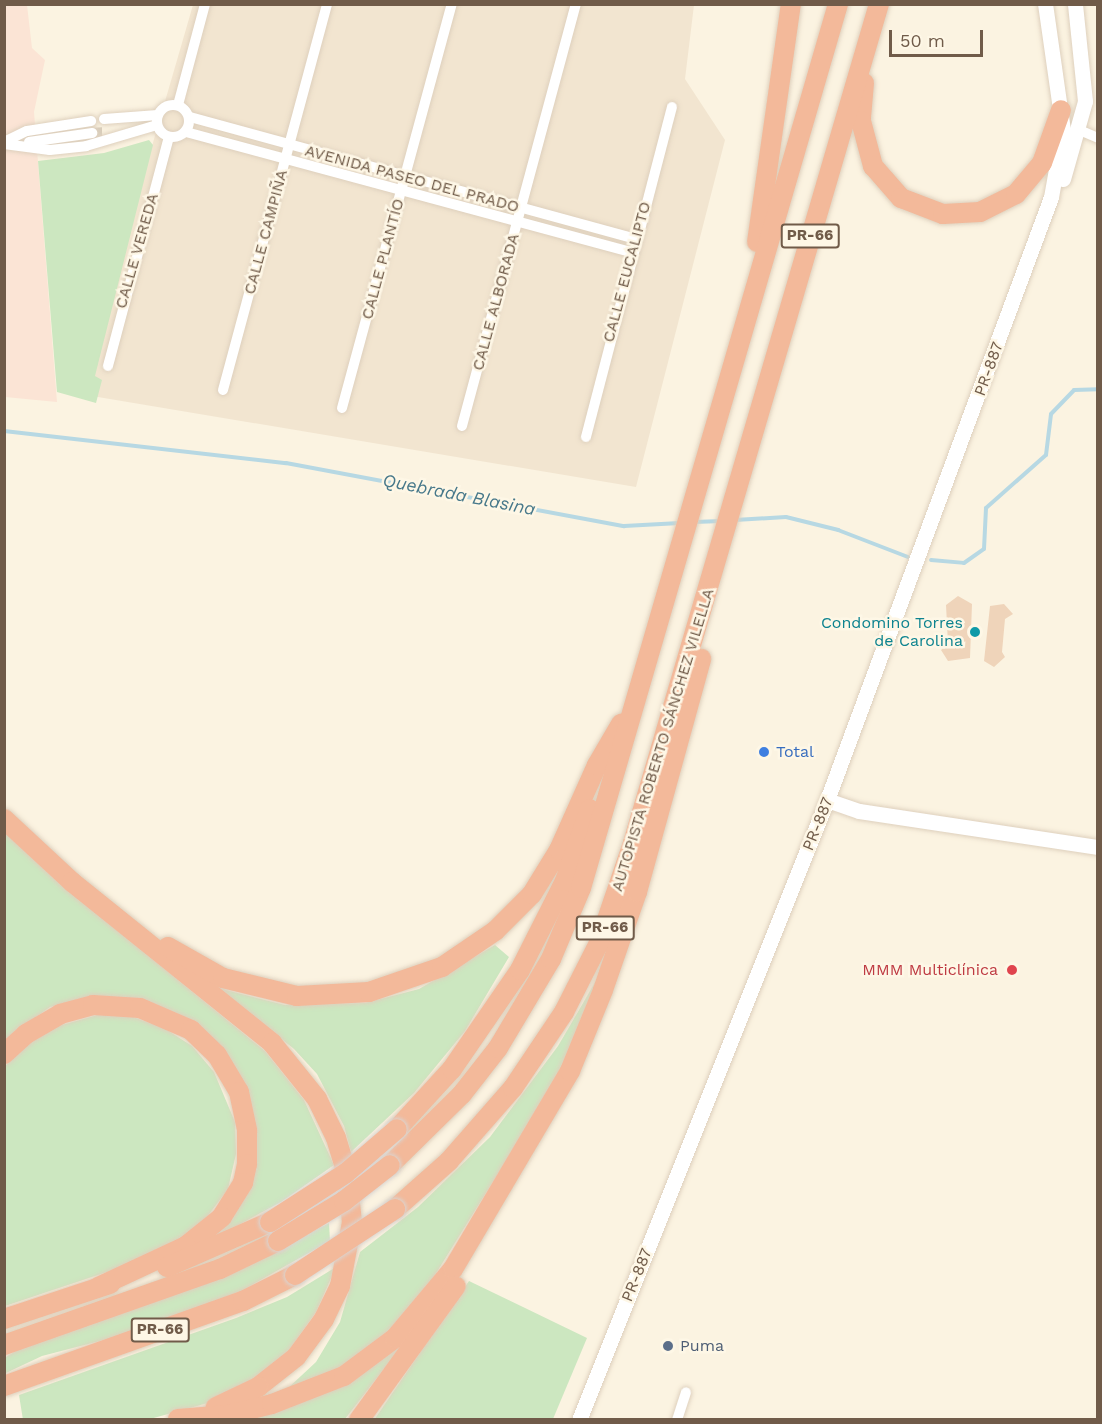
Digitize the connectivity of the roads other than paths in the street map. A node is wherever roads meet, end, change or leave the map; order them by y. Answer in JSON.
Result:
{"nodes":[{"id":1,"x":205,"y":4,"type":"edge"},
{"id":2,"x":327,"y":4,"type":"edge"},
{"id":3,"x":452,"y":4,"type":"edge"},
{"id":4,"x":576,"y":4,"type":"edge"},
{"id":5,"x":791,"y":4,"type":"edge"},
{"id":6,"x":838,"y":4,"type":"edge"},
{"id":7,"x":879,"y":4,"type":"edge"},
{"id":8,"x":1045,"y":4,"type":"edge"},
{"id":9,"x":1074,"y":4,"type":"edge"},
{"id":10,"x":1086,"y":4,"type":"edge"},
{"id":11,"x":1079,"y":27,"type":"junction"},
{"id":12,"x":866,"y":50,"type":"junction"},
{"id":13,"x":178,"y":105,"type":"junction"},
{"id":14,"x":672,"y":107,"type":"dead end"},
{"id":15,"x":1061,"y":110,"type":"junction"},
{"id":16,"x":190,"y":117,"type":"junction"},
{"id":17,"x":104,"y":119,"type":"tunnel mouth"},
{"id":18,"x":158,"y":120,"type":"junction"},
{"id":19,"x":91,"y":121,"type":"tunnel mouth"},
{"id":20,"x":1077,"y":129,"type":"junction"},
{"id":21,"x":105,"y":132,"type":"tunnel mouth"},
{"id":22,"x":186,"y":132,"type":"junction"},
{"id":23,"x":92,"y":133,"type":"tunnel mouth"},
{"id":24,"x":120,"y":136,"type":"junction"},
{"id":25,"x":169,"y":137,"type":"junction"},
{"id":26,"x":1098,"y":138,"type":"edge"},
{"id":27,"x":4,"y":143,"type":"edge"},
{"id":28,"x":289,"y":146,"type":"junction"},
{"id":29,"x":285,"y":160,"type":"junction"},
{"id":30,"x":405,"y":177,"type":"junction"},
{"id":31,"x":401,"y":191,"type":"junction"},
{"id":32,"x":521,"y":208,"type":"junction"},
{"id":33,"x":517,"y":222,"type":"junction"},
{"id":34,"x":1042,"y":222,"type":"junction"},
{"id":35,"x":636,"y":239,"type":"junction"},
{"id":36,"x":631,"y":252,"type":"junction"},
{"id":37,"x":743,"y":338,"type":"junction"},
{"id":38,"x":108,"y":366,"type":"dead end"},
{"id":39,"x":223,"y":390,"type":"dead end"},
{"id":40,"x":342,"y":408,"type":"dead end"},
{"id":41,"x":462,"y":426,"type":"dead end"},
{"id":42,"x":586,"y":437,"type":"dead end"},
{"id":43,"x":708,"y":589,"type":"junction"},
{"id":44,"x":634,"y":701,"type":"junction"},
{"id":45,"x":827,"y":800,"type":"junction"},
{"id":46,"x":4,"y":819,"type":"edge"},
{"id":47,"x":1098,"y":847,"type":"edge"},
{"id":48,"x":111,"y":915,"type":"junction"},
{"id":49,"x":4,"y":1054,"type":"edge"},
{"id":50,"x":570,"y":1071,"type":"junction"},
{"id":51,"x":98,"y":1287,"type":"junction"},
{"id":52,"x":11,"y":1317,"type":"edge"},
{"id":53,"x":11,"y":1342,"type":"edge"},
{"id":54,"x":13,"y":1382,"type":"edge"},
{"id":55,"x":686,"y":1392,"type":"dead end"},
{"id":56,"x":177,"y":1419,"type":"edge"},
{"id":57,"x":359,"y":1419,"type":"edge"},
{"id":58,"x":579,"y":1419,"type":"edge"},
{"id":59,"x":677,"y":1419,"type":"edge"}],
"edges":[{"from":1,"to":13,"type":"street"},
{"from":2,"to":28,"type":"street","name":"CALLE CAMPIÑA"},
{"from":3,"to":30,"type":"street","name":"CALLE PLANTÍO"},
{"from":4,"to":32,"type":"street","name":"CALLE ALBORADA"},
{"from":5,"to":37,"type":"highway"},
{"from":6,"to":37,"type":"highway","number":"PR-66"},
{"from":7,"to":12,"type":"highway","name":"AUTOPISTA ROBERTO SÁNCHEZ VILELLA","number":"PR-66"},
{"from":8,"to":15,"type":"street","name":"PR-887"},
{"from":9,"to":11,"type":"street","name":"PR-887"},
{"from":10,"to":11,"type":"street"},
{"from":11,"to":20,"type":"street","name":"PR-887"},
{"from":12,"to":15,"type":"highway"},
{"from":12,"to":43,"type":"highway","name":"AUTOPISTA ROBERTO SÁNCHEZ VILELLA","number":"PR-66"},
{"from":13,"to":16,"type":"street"},
{"from":13,"to":18,"type":"street"},
{"from":14,"to":35,"type":"street","name":"CALLE EUCALIPTO"},
{"from":15,"to":34,"type":"street","name":"PR-887"},
{"from":16,"to":22,"type":"street"},
{"from":16,"to":28,"type":"street","name":"AVENIDA PASEO DEL PRADO"},
{"from":17,"to":18,"type":"street"},
{"from":18,"to":24,"type":"street"},
{"from":18,"to":25,"type":"street"},
{"from":19,"to":27,"type":"street"},
{"from":20,"to":26,"type":"street"},
{"from":20,"to":34,"type":"street","name":"PR-887"},
{"from":21,"to":24,"type":"street"},
{"from":22,"to":25,"type":"street"},
{"from":22,"to":29,"type":"street","name":"AVENIDA PASEO DEL PRADO"},
{"from":23,"to":27,"type":"street"},
{"from":24,"to":27,"type":"street"},
{"from":25,"to":38,"type":"street","name":"CALLE VEREDA"},
{"from":28,"to":29,"type":"street","name":"CALLE CAMPIÑA"},
{"from":28,"to":30,"type":"street","name":"AVENIDA PASEO DEL PRADO"},
{"from":29,"to":31,"type":"street","name":"AVENIDA PASEO DEL PRADO"},
{"from":29,"to":39,"type":"street","name":"CALLE CAMPIÑA"},
{"from":30,"to":31,"type":"street","name":"CALLE PLANTÍO"},
{"from":30,"to":32,"type":"street","name":"AVENIDA PASEO DEL PRADO"},
{"from":31,"to":33,"type":"street","name":"AVENIDA PASEO DEL PRADO"},
{"from":31,"to":40,"type":"street","name":"CALLE PLANTÍO"},
{"from":32,"to":33,"type":"street","name":"CALLE ALBORADA"},
{"from":32,"to":35,"type":"street","name":"AVENIDA PASEO DEL PRADO"},
{"from":33,"to":36,"type":"street","name":"AVENIDA PASEO DEL PRADO"},
{"from":33,"to":41,"type":"street","name":"CALLE ALBORADA"},
{"from":34,"to":45,"type":"street","name":"PR-887"},
{"from":35,"to":36,"type":"street","name":"CALLE EUCALIPTO"},
{"from":36,"to":42,"type":"street","name":"CALLE EUCALIPTO"},
{"from":37,"to":44,"type":"highway","number":"PR-66"},
{"from":43,"to":50,"type":"highway"},
{"from":43,"to":54,"type":"highway","name":"AUTOPISTA ROBERTO SÁNCHEZ VILELLA","number":"PR-66","bridge":true},
{"from":44,"to":48,"type":"highway"},
{"from":44,"to":51,"type":"highway","bridge":true},
{"from":44,"to":53,"type":"highway","number":"PR-66","bridge":true},
{"from":45,"to":47,"type":"street"},
{"from":45,"to":58,"type":"street","name":"PR-887"},
{"from":46,"to":48,"type":"highway"},
{"from":48,"to":56,"type":"highway"},
{"from":49,"to":51,"type":"highway"},
{"from":50,"to":56,"type":"highway"},
{"from":50,"to":57,"type":"highway"},
{"from":51,"to":52,"type":"highway"},
{"from":55,"to":59,"type":"street"}]}
